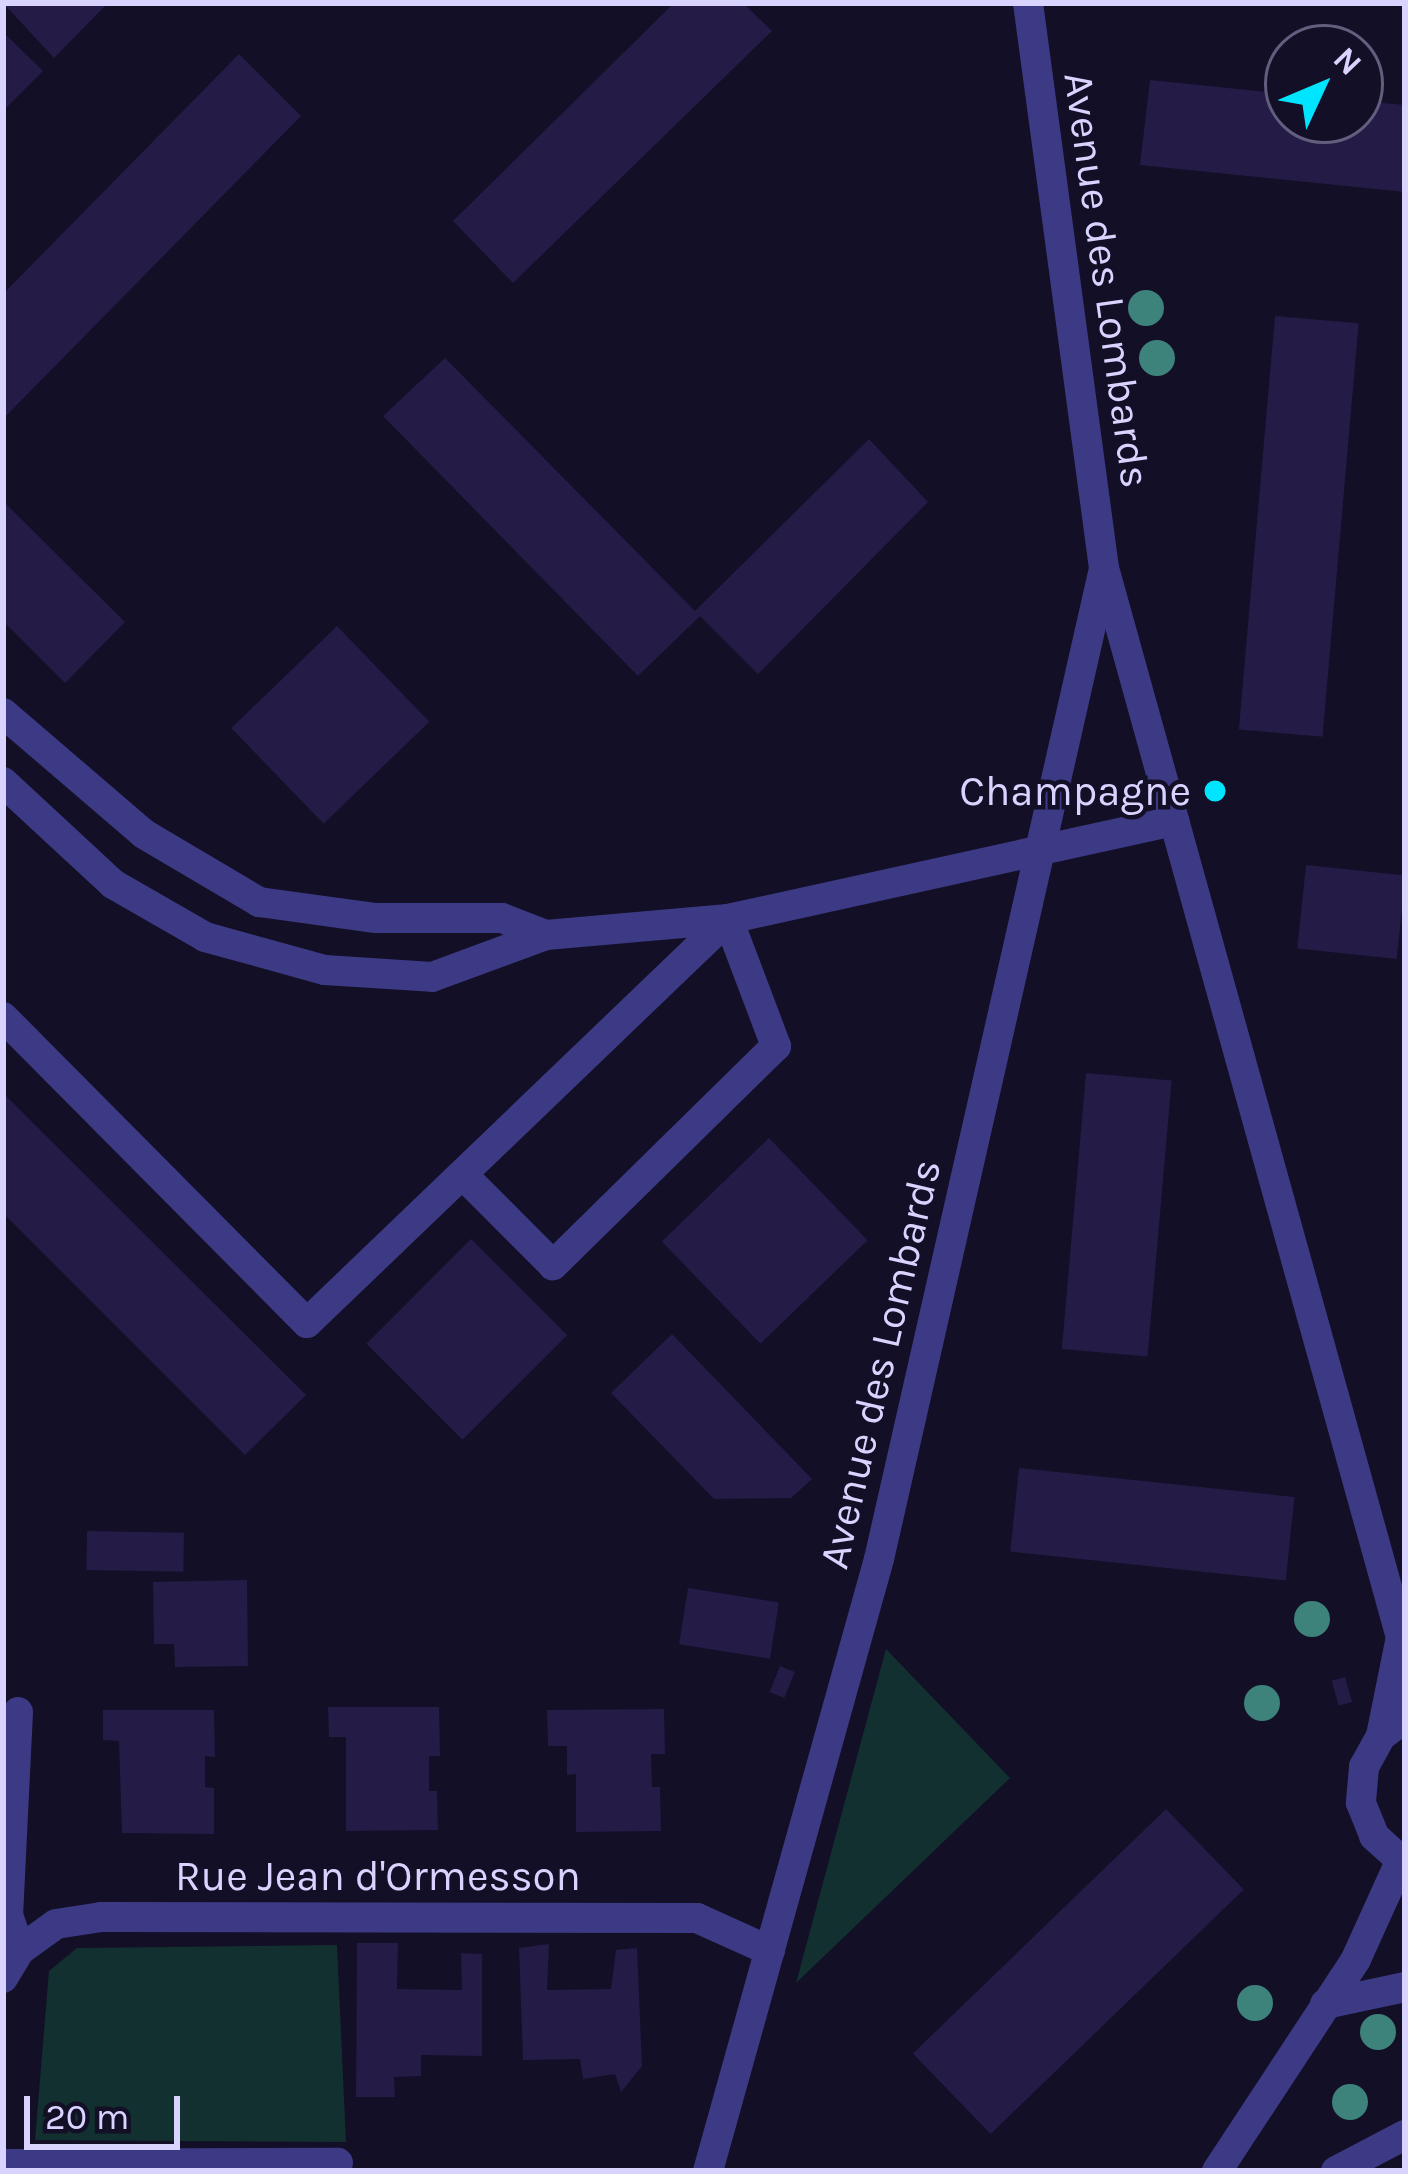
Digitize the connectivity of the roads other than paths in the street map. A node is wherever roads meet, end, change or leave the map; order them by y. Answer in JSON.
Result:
{"nodes":[{"id":1,"x":1028,"y":3,"type":"edge"},
{"id":2,"x":1104,"y":568,"type":"junction"},
{"id":3,"x":3,"y":713,"type":"edge"},
{"id":4,"x":3,"y":782,"type":"edge"},
{"id":5,"x":1174,"y":821,"type":"junction"},
{"id":6,"x":1040,"y":851,"type":"junction"},
{"id":7,"x":728,"y":919,"type":"junction"},
{"id":8,"x":546,"y":935,"type":"junction"},
{"id":9,"x":3,"y":1017,"type":"edge"},
{"id":10,"x":464,"y":1175,"type":"junction"},
{"id":11,"x":1403,"y":1646,"type":"edge"},
{"id":12,"x":18,"y":1712,"type":"dead end"},
{"id":13,"x":1393,"y":1727,"type":"edge"},
{"id":14,"x":1402,"y":1863,"type":"edge"},
{"id":15,"x":20,"y":1951,"type":"junction"},
{"id":16,"x":770,"y":1951,"type":"junction"},
{"id":17,"x":3,"y":1978,"type":"edge"},
{"id":18,"x":1405,"y":1987,"type":"edge"},
{"id":19,"x":1325,"y":2005,"type":"junction"},
{"id":20,"x":1405,"y":2135,"type":"edge"},
{"id":21,"x":338,"y":2163,"type":"dead end"},
{"id":22,"x":3,"y":2164,"type":"edge"},
{"id":23,"x":708,"y":2171,"type":"edge"},
{"id":24,"x":1216,"y":2171,"type":"edge"},
{"id":25,"x":1336,"y":2171,"type":"edge"}],
"edges":[{"from":1,"to":2,"type":"street","name":"Avenue des Lombards"},
{"from":2,"to":5,"type":"street","name":"Avenue des Lombards"},
{"from":2,"to":6,"type":"street","name":"Avenue des Lombards"},
{"from":3,"to":8,"type":"street"},
{"from":4,"to":8,"type":"street"},
{"from":5,"to":6,"type":"street"},
{"from":5,"to":11,"type":"street","name":"Avenue des Lombards"},
{"from":6,"to":7,"type":"street"},
{"from":6,"to":16,"type":"street","name":"Avenue des Lombards"},
{"from":7,"to":8,"type":"street"},
{"from":7,"to":10,"type":"street"},
{"from":7,"to":10,"type":"street"},
{"from":9,"to":10,"type":"street"},
{"from":11,"to":13,"type":"street","name":"Avenue des Lombards"},
{"from":12,"to":15,"type":"street"},
{"from":13,"to":14,"type":"street","name":"Avenue des Lombards"},
{"from":14,"to":19,"type":"street"},
{"from":15,"to":16,"type":"street","name":"Rue Jean d'Ormesson"},
{"from":15,"to":17,"type":"street","name":"Rue Jean d'Ormesson"},
{"from":16,"to":23,"type":"street","name":"Avenue des Lombards"},
{"from":18,"to":19,"type":"street"},
{"from":19,"to":24,"type":"street"},
{"from":20,"to":25,"type":"street"},
{"from":21,"to":22,"type":"street"}]}
